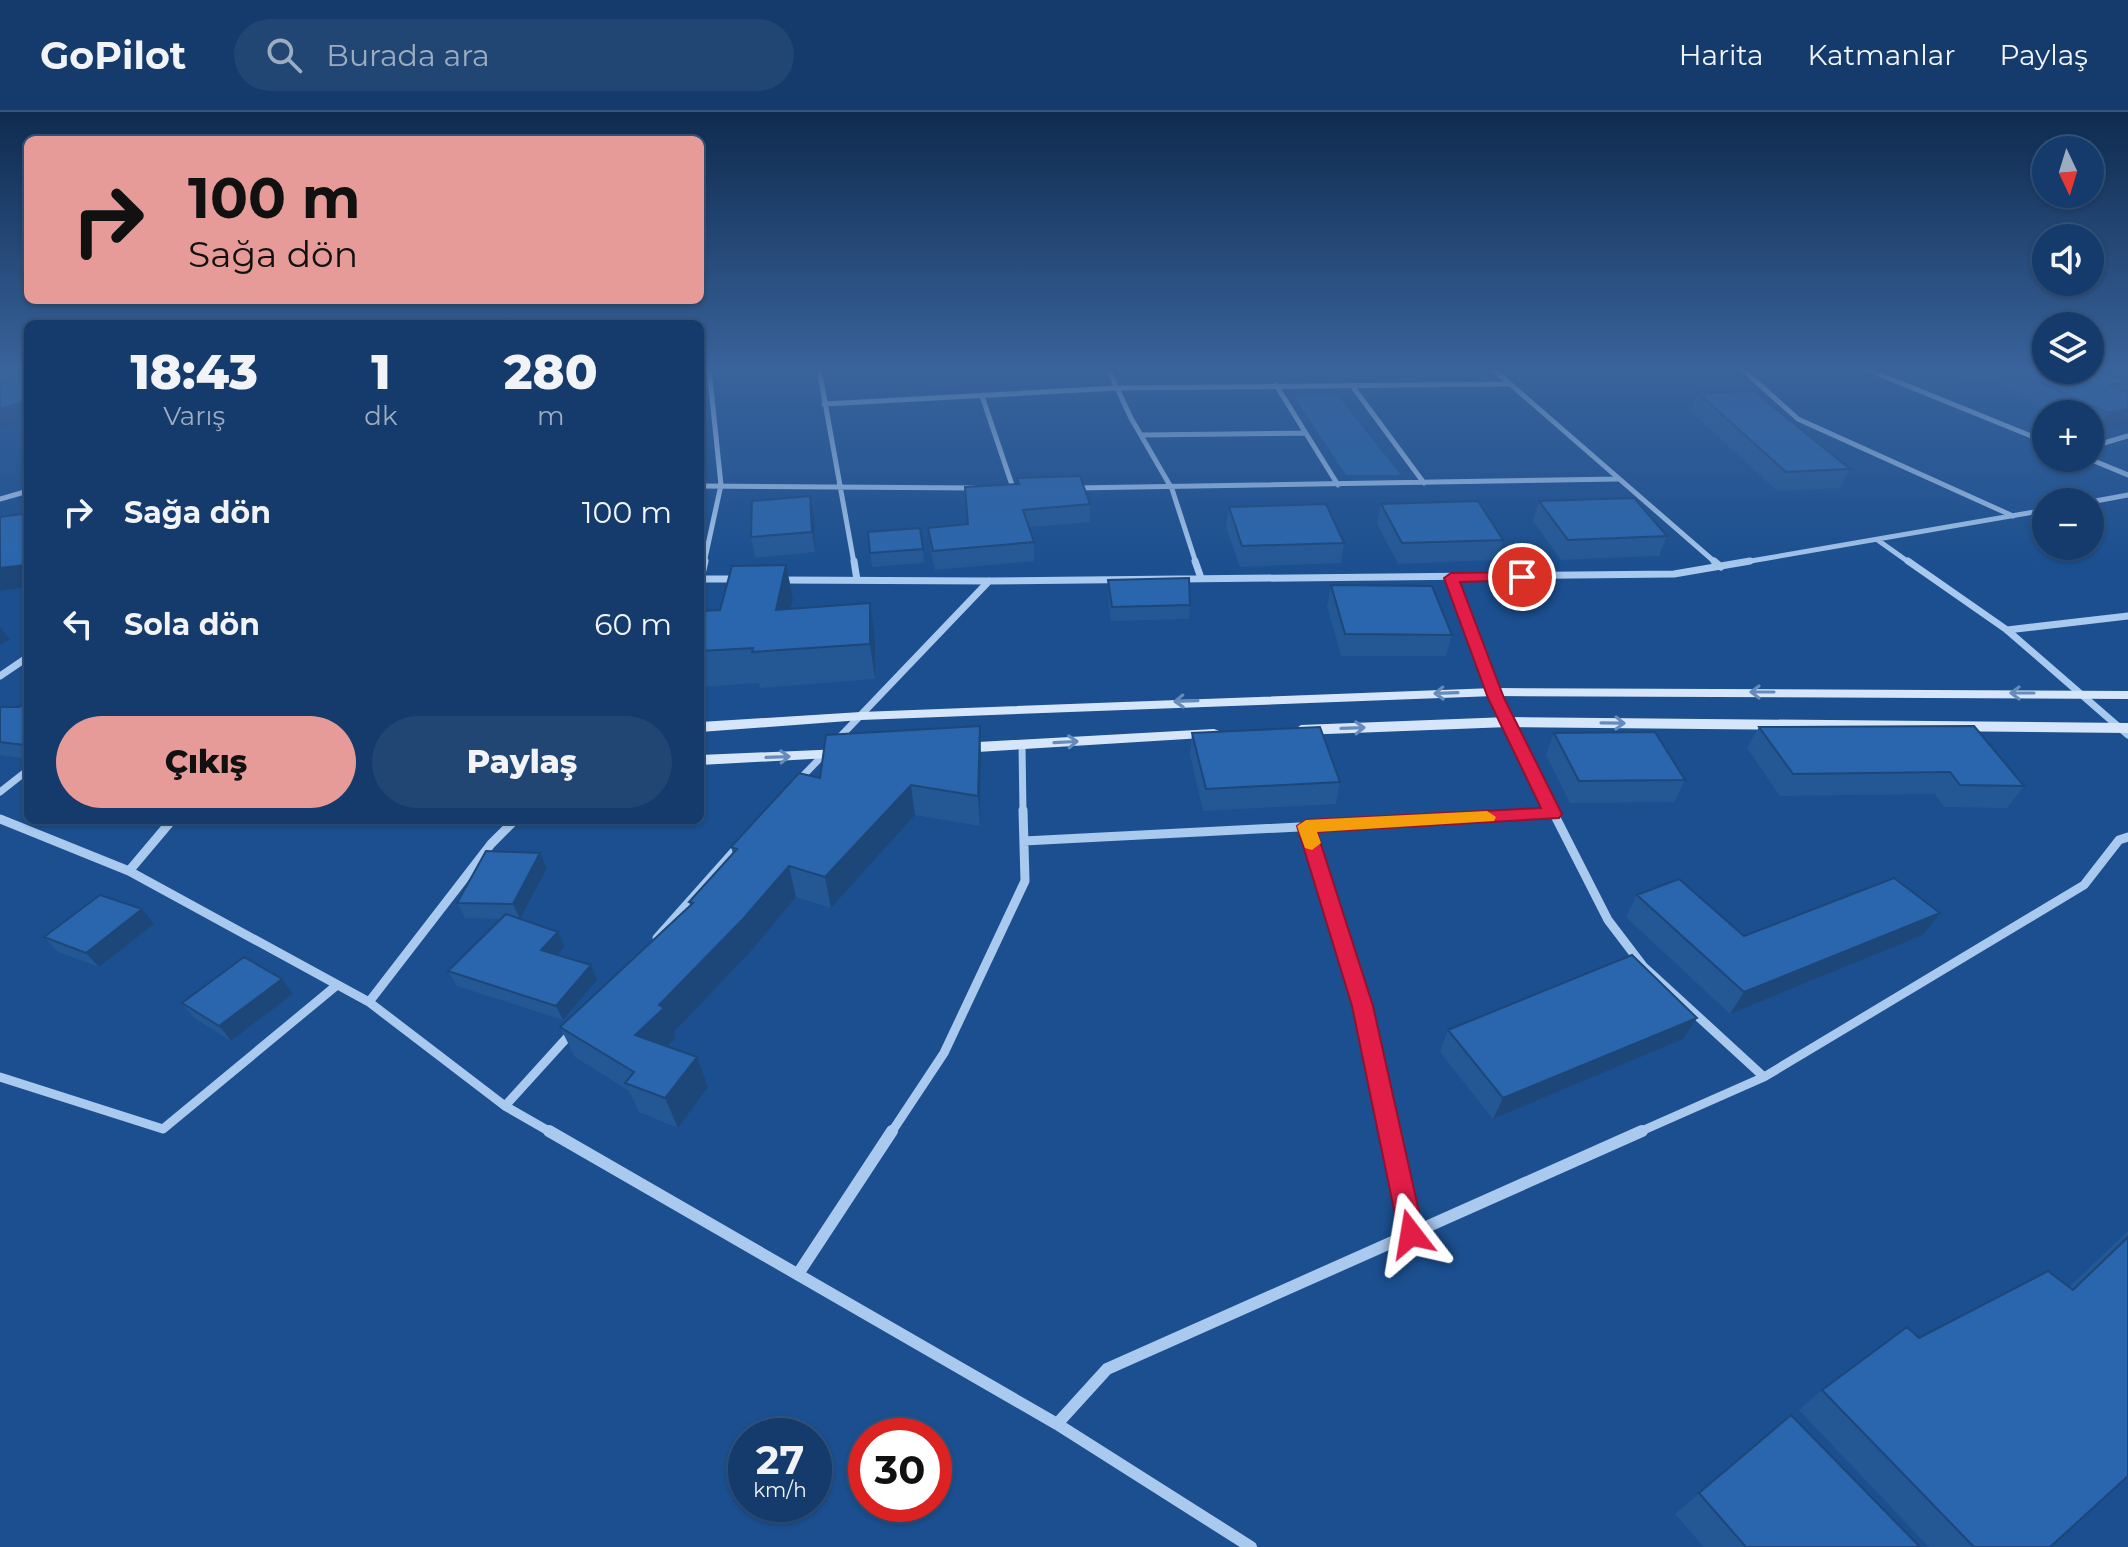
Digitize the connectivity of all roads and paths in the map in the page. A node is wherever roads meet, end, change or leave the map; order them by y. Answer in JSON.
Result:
{"nodes":[{"id":1,"x":716,"y":436,"type":"edge"},
{"id":2,"x":830,"y":436,"type":"edge"},
{"id":3,"x":995,"y":436,"type":"edge"},
{"id":4,"x":1142,"y":436,"type":"edge"},
{"id":5,"x":1307,"y":436,"type":"edge"},
{"id":6,"x":1389,"y":436,"type":"edge"},
{"id":7,"x":1568,"y":436,"type":"edge"},
{"id":8,"x":1836,"y":436,"type":"edge"},
{"id":9,"x":2128,"y":436,"type":"edge"},
{"id":10,"x":2104,"y":443,"type":"edge"},
{"id":11,"x":2104,"y":465,"type":"edge"},
{"id":12,"x":2128,"y":475,"type":"edge"},
{"id":13,"x":1618,"y":479,"type":"junction"},
{"id":14,"x":1424,"y":483,"type":"junction"},
{"id":15,"x":721,"y":485,"type":"junction"},
{"id":16,"x":1338,"y":485,"type":"junction"},
{"id":17,"x":704,"y":486,"type":"edge"},
{"id":18,"x":839,"y":487,"type":"junction"},
{"id":19,"x":981,"y":488,"type":"edge"},
{"id":20,"x":997,"y":488,"type":"edge"},
{"id":21,"x":1013,"y":488,"type":"junction"},
{"id":22,"x":1029,"y":488,"type":"edge"},
{"id":23,"x":1061,"y":488,"type":"edge"},
{"id":24,"x":1172,"y":489,"type":"junction"},
{"id":25,"x":24,"y":492,"type":"edge"},
{"id":26,"x":2128,"y":495,"type":"edge"},
{"id":27,"x":0,"y":499,"type":"edge"},
{"id":28,"x":2104,"y":499,"type":"edge"},
{"id":29,"x":2032,"y":513,"type":"edge"},
{"id":30,"x":2013,"y":516,"type":"junction"},
{"id":31,"x":1879,"y":541,"type":"junction"},
{"id":32,"x":704,"y":561,"type":"edge"},
{"id":33,"x":1721,"y":567,"type":"junction"},
{"id":34,"x":1201,"y":578,"type":"junction"},
{"id":35,"x":1451,"y":578,"type":"junction"},
{"id":36,"x":704,"y":579,"type":"edge"},
{"id":37,"x":748,"y":579,"type":"edge"},
{"id":38,"x":763,"y":579,"type":"edge"},
{"id":39,"x":857,"y":580,"type":"junction"},
{"id":40,"x":989,"y":581,"type":"junction"},
{"id":41,"x":2128,"y":616,"type":"edge"},
{"id":42,"x":2007,"y":630,"type":"junction"},
{"id":43,"x":24,"y":660,"type":"edge"},
{"id":44,"x":0,"y":676,"type":"edge"},
{"id":45,"x":1494,"y":692,"type":"junction"},
{"id":46,"x":2079,"y":693,"type":"junction"},
{"id":47,"x":2128,"y":695,"type":"edge"},
{"id":48,"x":861,"y":716,"type":"junction"},
{"id":49,"x":1508,"y":722,"type":"junction"},
{"id":50,"x":704,"y":727,"type":"edge"},
{"id":51,"x":1288,"y":731,"type":"edge"},
{"id":52,"x":2125,"y":731,"type":"edge"},
{"id":53,"x":1225,"y":734,"type":"edge"},
{"id":54,"x":1022,"y":745,"type":"junction"},
{"id":55,"x":945,"y":749,"type":"edge"},
{"id":56,"x":853,"y":754,"type":"edge"},
{"id":57,"x":823,"y":755,"type":"junction"},
{"id":58,"x":704,"y":760,"type":"edge"},
{"id":59,"x":24,"y":773,"type":"edge"},
{"id":60,"x":791,"y":788,"type":"edge"},
{"id":61,"x":0,"y":792,"type":"edge"},
{"id":62,"x":1553,"y":814,"type":"junction"},
{"id":63,"x":0,"y":819,"type":"edge"},
{"id":64,"x":169,"y":824,"type":"edge"},
{"id":65,"x":511,"y":824,"type":"edge"},
{"id":66,"x":1306,"y":826,"type":"junction"},
{"id":67,"x":748,"y":835,"type":"edge"},
{"id":68,"x":2128,"y":837,"type":"edge"},
{"id":69,"x":1024,"y":841,"type":"junction"},
{"id":70,"x":129,"y":871,"type":"junction"},
{"id":71,"x":653,"y":941,"type":"edge"},
{"id":72,"x":337,"y":985,"type":"junction"},
{"id":73,"x":369,"y":1002,"type":"junction"},
{"id":74,"x":579,"y":1024,"type":"edge"},
{"id":75,"x":0,"y":1077,"type":"edge"},
{"id":76,"x":1764,"y":1077,"type":"junction"},
{"id":77,"x":505,"y":1106,"type":"junction"},
{"id":78,"x":1411,"y":1234,"type":"junction"},
{"id":79,"x":798,"y":1274,"type":"junction"},
{"id":80,"x":1057,"y":1424,"type":"junction"},
{"id":81,"x":1251,"y":1547,"type":"edge"}],
"edges":[{"from":1,"to":15,"type":"street"},
{"from":2,"to":18,"type":"street"},
{"from":3,"to":21,"type":"street"},
{"from":4,"to":24,"type":"street"},
{"from":5,"to":16,"type":"street"},
{"from":6,"to":14,"type":"street"},
{"from":7,"to":13,"type":"street"},
{"from":8,"to":30,"type":"street"},
{"from":9,"to":10,"type":"street"},
{"from":11,"to":12,"type":"street"},
{"from":13,"to":14,"type":"street"},
{"from":13,"to":33,"type":"street"},
{"from":14,"to":16,"type":"street"},
{"from":15,"to":17,"type":"street"},
{"from":15,"to":18,"type":"street"},
{"from":15,"to":32,"type":"street"},
{"from":16,"to":24,"type":"street"},
{"from":18,"to":19,"type":"street"},
{"from":18,"to":39,"type":"street"},
{"from":20,"to":21,"type":"street"},
{"from":21,"to":22,"type":"street"},
{"from":23,"to":24,"type":"street"},
{"from":24,"to":34,"type":"street"},
{"from":25,"to":27,"type":"street"},
{"from":26,"to":28,"type":"street"},
{"from":29,"to":30,"type":"street"},
{"from":30,"to":31,"type":"street"},
{"from":31,"to":33,"type":"street"},
{"from":31,"to":42,"type":"street"},
{"from":33,"to":35,"type":"street"},
{"from":34,"to":35,"type":"street"},
{"from":34,"to":40,"type":"street"},
{"from":35,"to":45,"type":"street"},
{"from":36,"to":37,"type":"street"},
{"from":38,"to":39,"type":"street"},
{"from":39,"to":40,"type":"street"},
{"from":40,"to":48,"type":"street"},
{"from":41,"to":42,"type":"street"},
{"from":42,"to":46,"type":"street"},
{"from":43,"to":44,"type":"street"},
{"from":46,"to":45,"type":"street","one_way":true},
{"from":45,"to":48,"type":"street","one_way":true},
{"from":45,"to":49,"type":"street"},
{"from":46,"to":47,"type":"street"},
{"from":46,"to":52,"type":"street"},
{"from":48,"to":50,"type":"street"},
{"from":48,"to":57,"type":"street"},
{"from":51,"to":49,"type":"street","one_way":true},
{"from":49,"to":52,"type":"street","one_way":true},
{"from":49,"to":62,"type":"street"},
{"from":54,"to":53,"type":"street","one_way":true},
{"from":54,"to":55,"type":"street"},
{"from":54,"to":69,"type":"street"},
{"from":56,"to":57,"type":"street"},
{"from":58,"to":57,"type":"street","one_way":true},
{"from":57,"to":60,"type":"street"},
{"from":59,"to":61,"type":"street"},
{"from":62,"to":66,"type":"street"},
{"from":62,"to":76,"type":"street"},
{"from":63,"to":70,"type":"street"},
{"from":64,"to":70,"type":"street"},
{"from":65,"to":73,"type":"street"},
{"from":66,"to":69,"type":"street"},
{"from":66,"to":78,"type":"street"},
{"from":67,"to":71,"type":"street"},
{"from":68,"to":76,"type":"street"},
{"from":69,"to":79,"type":"street"},
{"from":70,"to":72,"type":"street"},
{"from":72,"to":73,"type":"street"},
{"from":72,"to":75,"type":"street"},
{"from":73,"to":77,"type":"street"},
{"from":74,"to":77,"type":"street"},
{"from":76,"to":78,"type":"street"},
{"from":77,"to":79,"type":"street"},
{"from":78,"to":80,"type":"street"},
{"from":79,"to":80,"type":"street"},
{"from":80,"to":81,"type":"street"}]}
